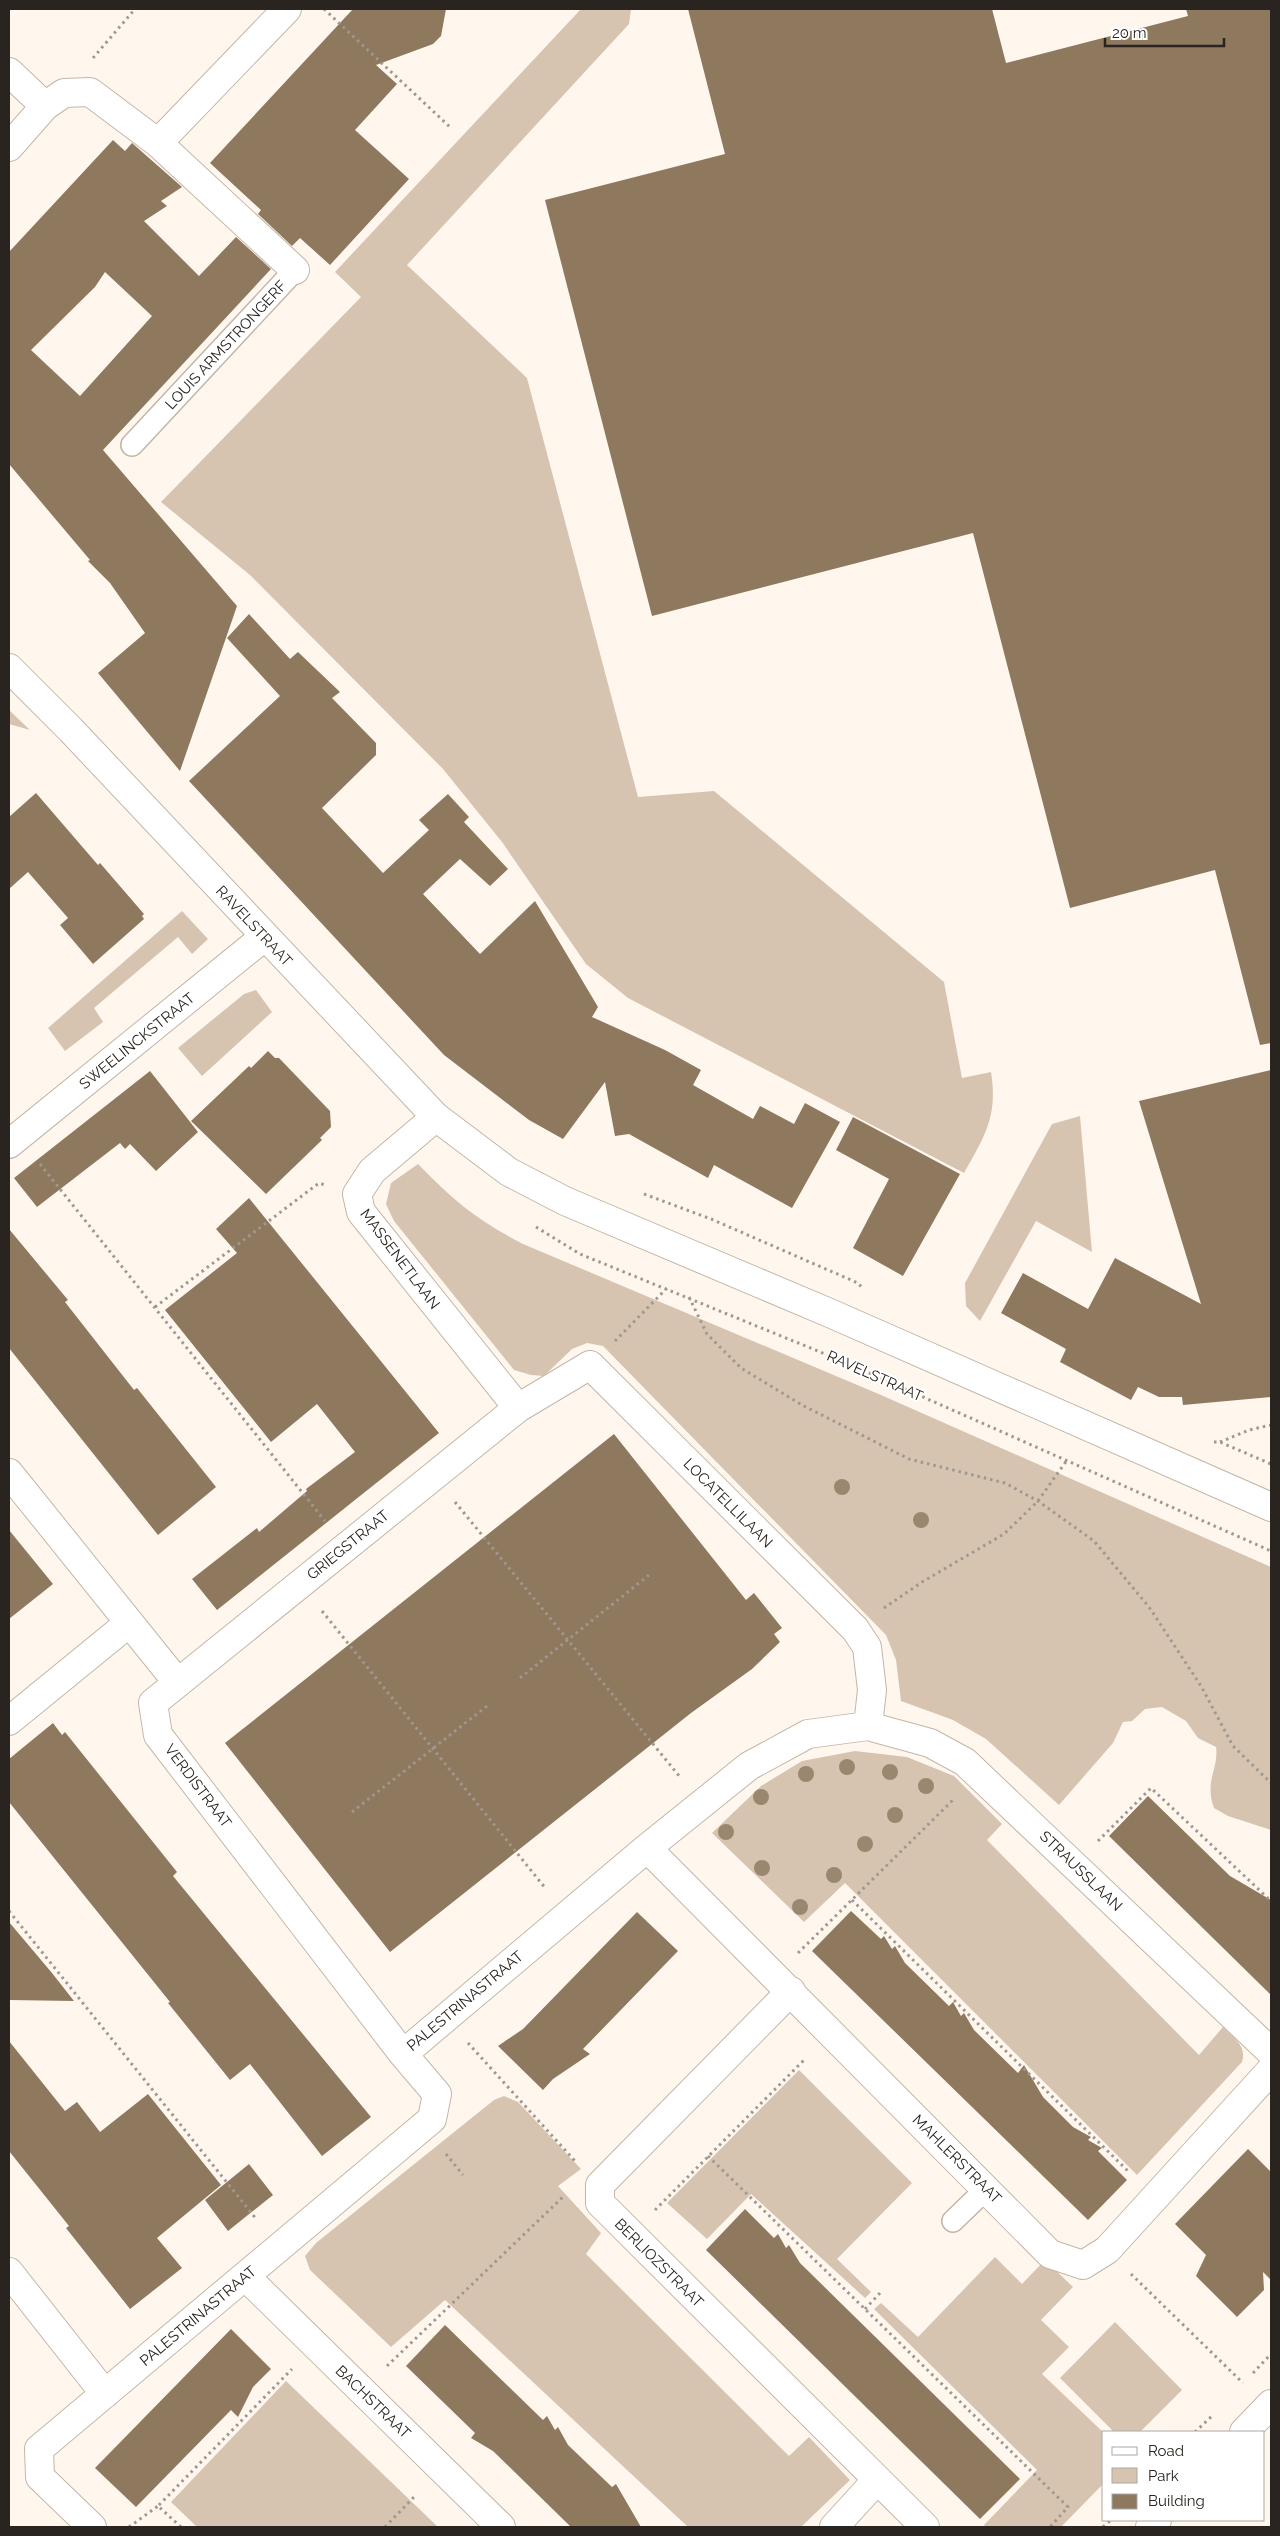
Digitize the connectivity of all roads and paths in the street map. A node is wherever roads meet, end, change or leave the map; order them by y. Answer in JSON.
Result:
{"nodes":[{"id":1,"x":135,"y":9,"type":"edge"},
{"id":2,"x":287,"y":9,"type":"edge"},
{"id":3,"x":324,"y":9,"type":"edge"},
{"id":4,"x":9,"y":72,"type":"edge"},
{"id":5,"x":54,"y":100,"type":"junction"},
{"id":6,"x":451,"y":128,"type":"dead end"},
{"id":7,"x":158,"y":144,"type":"junction"},
{"id":8,"x":9,"y":147,"type":"edge"},
{"id":9,"x":294,"y":270,"type":"joint"},
{"id":10,"x":132,"y":445,"type":"dead end"},
{"id":11,"x":9,"y":668,"type":"edge"},
{"id":12,"x":264,"y":937,"type":"junction"},
{"id":13,"x":436,"y":1117,"type":"junction"},
{"id":14,"x":13,"y":1140,"type":"edge"},
{"id":15,"x":357,"y":1194,"type":"junction"},
{"id":16,"x":532,"y":1224,"type":"dead end"},
{"id":17,"x":667,"y":1288,"type":"junction"},
{"id":18,"x":689,"y":1297,"type":"junction"},
{"id":19,"x":155,"y":1307,"type":"junction"},
{"id":20,"x":590,"y":1364,"type":"junction"},
{"id":21,"x":518,"y":1408,"type":"junction"},
{"id":22,"x":1271,"y":1424,"type":"edge"},
{"id":23,"x":1084,"y":1425,"type":"junction"},
{"id":24,"x":1220,"y":1442,"type":"dead end"},
{"id":25,"x":1066,"y":1461,"type":"junction"},
{"id":26,"x":9,"y":1472,"type":"edge"},
{"id":27,"x":434,"y":1476,"type":"junction"},
{"id":28,"x":1038,"y":1501,"type":"junction"},
{"id":29,"x":1271,"y":1507,"type":"edge"},
{"id":30,"x":345,"y":1547,"type":"junction"},
{"id":31,"x":1271,"y":1551,"type":"edge"},
{"id":32,"x":649,"y":1574,"type":"dead end"},
{"id":33,"x":300,"y":1584,"type":"junction"},
{"id":34,"x":129,"y":1623,"type":"junction"},
{"id":35,"x":855,"y":1629,"type":"junction"},
{"id":36,"x":567,"y":1639,"type":"junction"},
{"id":37,"x":520,"y":1678,"type":"dead end"},
{"id":38,"x":178,"y":1683,"type":"junction"},
{"id":39,"x":486,"y":1706,"type":"dead end"},
{"id":40,"x":9,"y":1721,"type":"edge"},
{"id":41,"x":868,"y":1726,"type":"junction"},
{"id":42,"x":433,"y":1748,"type":"junction"},
{"id":43,"x":979,"y":1774,"type":"junction"},
{"id":44,"x":1271,"y":1783,"type":"edge"},
{"id":45,"x":702,"y":1804,"type":"junction"},
{"id":46,"x":352,"y":1812,"type":"dead end"},
{"id":47,"x":646,"y":1848,"type":"junction"},
{"id":48,"x":1074,"y":1865,"type":"junction"},
{"id":49,"x":852,"y":1900,"type":"junction"},
{"id":50,"x":1271,"y":1901,"type":"edge"},
{"id":51,"x":9,"y":1911,"type":"edge"},
{"id":52,"x":566,"y":1915,"type":"junction"},
{"id":53,"x":783,"y":1983,"type":"junction"},
{"id":54,"x":446,"y":2018,"type":"junction"},
{"id":55,"x":832,"y":2032,"type":"junction"},
{"id":56,"x":1271,"y":2052,"type":"edge"},
{"id":57,"x":403,"y":2054,"type":"junction"},
{"id":58,"x":1271,"y":2070,"type":"edge"},
{"id":59,"x":708,"y":2156,"type":"junction"},
{"id":60,"x":593,"y":2180,"type":"junction"},
{"id":61,"x":986,"y":2189,"type":"junction"},
{"id":62,"x":1155,"y":2198,"type":"junction"},
{"id":63,"x":952,"y":2221,"type":"dead end"},
{"id":64,"x":630,"y":2235,"type":"junction"},
{"id":65,"x":280,"y":2248,"type":"junction"},
{"id":66,"x":1107,"y":2250,"type":"junction"},
{"id":67,"x":9,"y":2272,"type":"edge"},
{"id":68,"x":246,"y":2278,"type":"junction"},
{"id":69,"x":880,"y":2293,"type":"dead end"},
{"id":70,"x":864,"y":2309,"type":"junction"},
{"id":71,"x":315,"y":2345,"type":"junction"},
{"id":72,"x":1243,"y":2383,"type":"dead end"},
{"id":73,"x":361,"y":2390,"type":"junction"},
{"id":74,"x":105,"y":2394,"type":"junction"},
{"id":75,"x":1271,"y":2404,"type":"edge"},
{"id":76,"x":1245,"y":2431,"type":"edge"},
{"id":77,"x":876,"y":2481,"type":"junction"},
{"id":78,"x":414,"y":2497,"type":"dead end"},
{"id":79,"x":158,"y":2506,"type":"junction"},
{"id":80,"x":92,"y":2527,"type":"edge"},
{"id":81,"x":129,"y":2527,"type":"edge"},
{"id":82,"x":181,"y":2527,"type":"edge"},
{"id":83,"x":385,"y":2527,"type":"edge"},
{"id":84,"x":501,"y":2527,"type":"edge"},
{"id":85,"x":834,"y":2527,"type":"edge"},
{"id":86,"x":925,"y":2527,"type":"edge"},
{"id":87,"x":1050,"y":2527,"type":"edge"}],
"edges":[{"from":1,"to":5,"type":"path"},
{"from":2,"to":7,"type":"street"},
{"from":3,"to":6,"type":"path"},
{"from":4,"to":5,"type":"street"},
{"from":5,"to":7,"type":"street","name":"LOUIS ARMSTRONGERF"},
{"from":5,"to":8,"type":"street"},
{"from":7,"to":9,"type":"street","name":"LOUIS ARMSTRONGERF"},
{"from":9,"to":10,"type":"lane","name":"LOUIS ARMSTRONGERF"},
{"from":11,"to":12,"type":"street","name":"RAVELSTRAAT"},
{"from":12,"to":13,"type":"street","name":"RAVELSTRAAT"},
{"from":12,"to":14,"type":"street","name":"SWEELINCKSTRAAT"},
{"from":13,"to":15,"type":"street","name":"MASSENETLAAN"},
{"from":13,"to":23,"type":"street","name":"RAVELSTRAAT"},
{"from":14,"to":19,"type":"path"},
{"from":15,"to":19,"type":"path"},
{"from":15,"to":21,"type":"street","name":"MASSENETLAAN"},
{"from":16,"to":17,"type":"path","name":"RAVELSTRAAT"},
{"from":17,"to":18,"type":"path","name":"RAVELSTRAAT"},
{"from":17,"to":20,"type":"path"},
{"from":18,"to":25,"type":"path","name":"RAVELSTRAAT"},
{"from":18,"to":28,"type":"path"},
{"from":19,"to":30,"type":"path"},
{"from":20,"to":21,"type":"street"},
{"from":20,"to":35,"type":"street","name":"LOCATELLILAAN"},
{"from":21,"to":27,"type":"street","name":"GRIEGSTRAAT"},
{"from":22,"to":24,"type":"path"},
{"from":23,"to":25,"type":"path"},
{"from":23,"to":29,"type":"street","name":"RAVELSTRAAT"},
{"from":25,"to":28,"type":"path"},
{"from":25,"to":31,"type":"path","name":"RAVELSTRAAT"},
{"from":26,"to":34,"type":"street"},
{"from":27,"to":30,"type":"street","name":"GRIEGSTRAAT"},
{"from":27,"to":36,"type":"path"},
{"from":28,"to":35,"type":"path"},
{"from":28,"to":44,"type":"path"},
{"from":30,"to":33,"type":"street","name":"GRIEGSTRAAT"},
{"from":32,"to":36,"type":"path"},
{"from":33,"to":38,"type":"street","name":"GRIEGSTRAAT"},
{"from":33,"to":42,"type":"path"},
{"from":34,"to":38,"type":"street"},
{"from":34,"to":40,"type":"street"},
{"from":35,"to":41,"type":"street","name":"LOCATELLILAAN"},
{"from":36,"to":37,"type":"path"},
{"from":36,"to":45,"type":"path"},
{"from":38,"to":57,"type":"street","name":"VERDISTRAAT"},
{"from":39,"to":42,"type":"path"},
{"from":41,"to":43,"type":"street","name":"STRAUSSLAAN"},
{"from":41,"to":45,"type":"street","name":"PALESTRINASTRAAT"},
{"from":42,"to":46,"type":"path"},
{"from":42,"to":52,"type":"path"},
{"from":43,"to":48,"type":"street","name":"STRAUSSLAAN"},
{"from":43,"to":49,"type":"path"},
{"from":45,"to":47,"type":"street","name":"PALESTRINASTRAAT"},
{"from":47,"to":52,"type":"street","name":"PALESTRINASTRAAT"},
{"from":47,"to":53,"type":"street","name":"MAHLERSTRAAT"},
{"from":48,"to":50,"type":"path"},
{"from":48,"to":56,"type":"street","name":"STRAUSSLAAN"},
{"from":49,"to":53,"type":"path"},
{"from":49,"to":62,"type":"path"},
{"from":51,"to":65,"type":"path"},
{"from":52,"to":54,"type":"street","name":"PALESTRINASTRAAT"},
{"from":53,"to":55,"type":"street","name":"MAHLERSTRAAT"},
{"from":53,"to":60,"type":"street"},
{"from":54,"to":57,"type":"street","name":"PALESTRINASTRAAT"},
{"from":54,"to":60,"type":"path"},
{"from":55,"to":59,"type":"path"},
{"from":55,"to":61,"type":"street","name":"MAHLERSTRAAT"},
{"from":57,"to":65,"type":"street","name":"PALESTRINASTRAAT"},
{"from":58,"to":62,"type":"street","name":"MAHLERSTRAAT"},
{"from":59,"to":64,"type":"path"},
{"from":59,"to":70,"type":"path"},
{"from":60,"to":64,"type":"street","name":"BERLIOZSTRAAT"},
{"from":60,"to":73,"type":"path"},
{"from":61,"to":63,"type":"lane"},
{"from":61,"to":66,"type":"street","name":"MAHLERSTRAAT"},
{"from":62,"to":66,"type":"street","name":"MAHLERSTRAAT"},
{"from":64,"to":77,"type":"street","name":"BERLIOZSTRAAT"},
{"from":65,"to":68,"type":"street","name":"PALESTRINASTRAAT"},
{"from":66,"to":72,"type":"path"},
{"from":67,"to":74,"type":"street"},
{"from":68,"to":71,"type":"street","name":"BACHSTRAAT"},
{"from":68,"to":74,"type":"street","name":"PALESTRINASTRAAT"},
{"from":69,"to":70,"type":"path"},
{"from":70,"to":87,"type":"path"},
{"from":71,"to":73,"type":"street","name":"BACHSTRAAT"},
{"from":71,"to":79,"type":"path"},
{"from":73,"to":84,"type":"street","name":"BACHSTRAAT"},
{"from":74,"to":80,"type":"street","name":"PALESTRINASTRAAT"},
{"from":75,"to":76,"type":"street"},
{"from":77,"to":85,"type":"street"},
{"from":77,"to":86,"type":"street","name":"BERLIOZSTRAAT"},
{"from":78,"to":83,"type":"path"},
{"from":79,"to":81,"type":"path"},
{"from":79,"to":82,"type":"path"}]}
